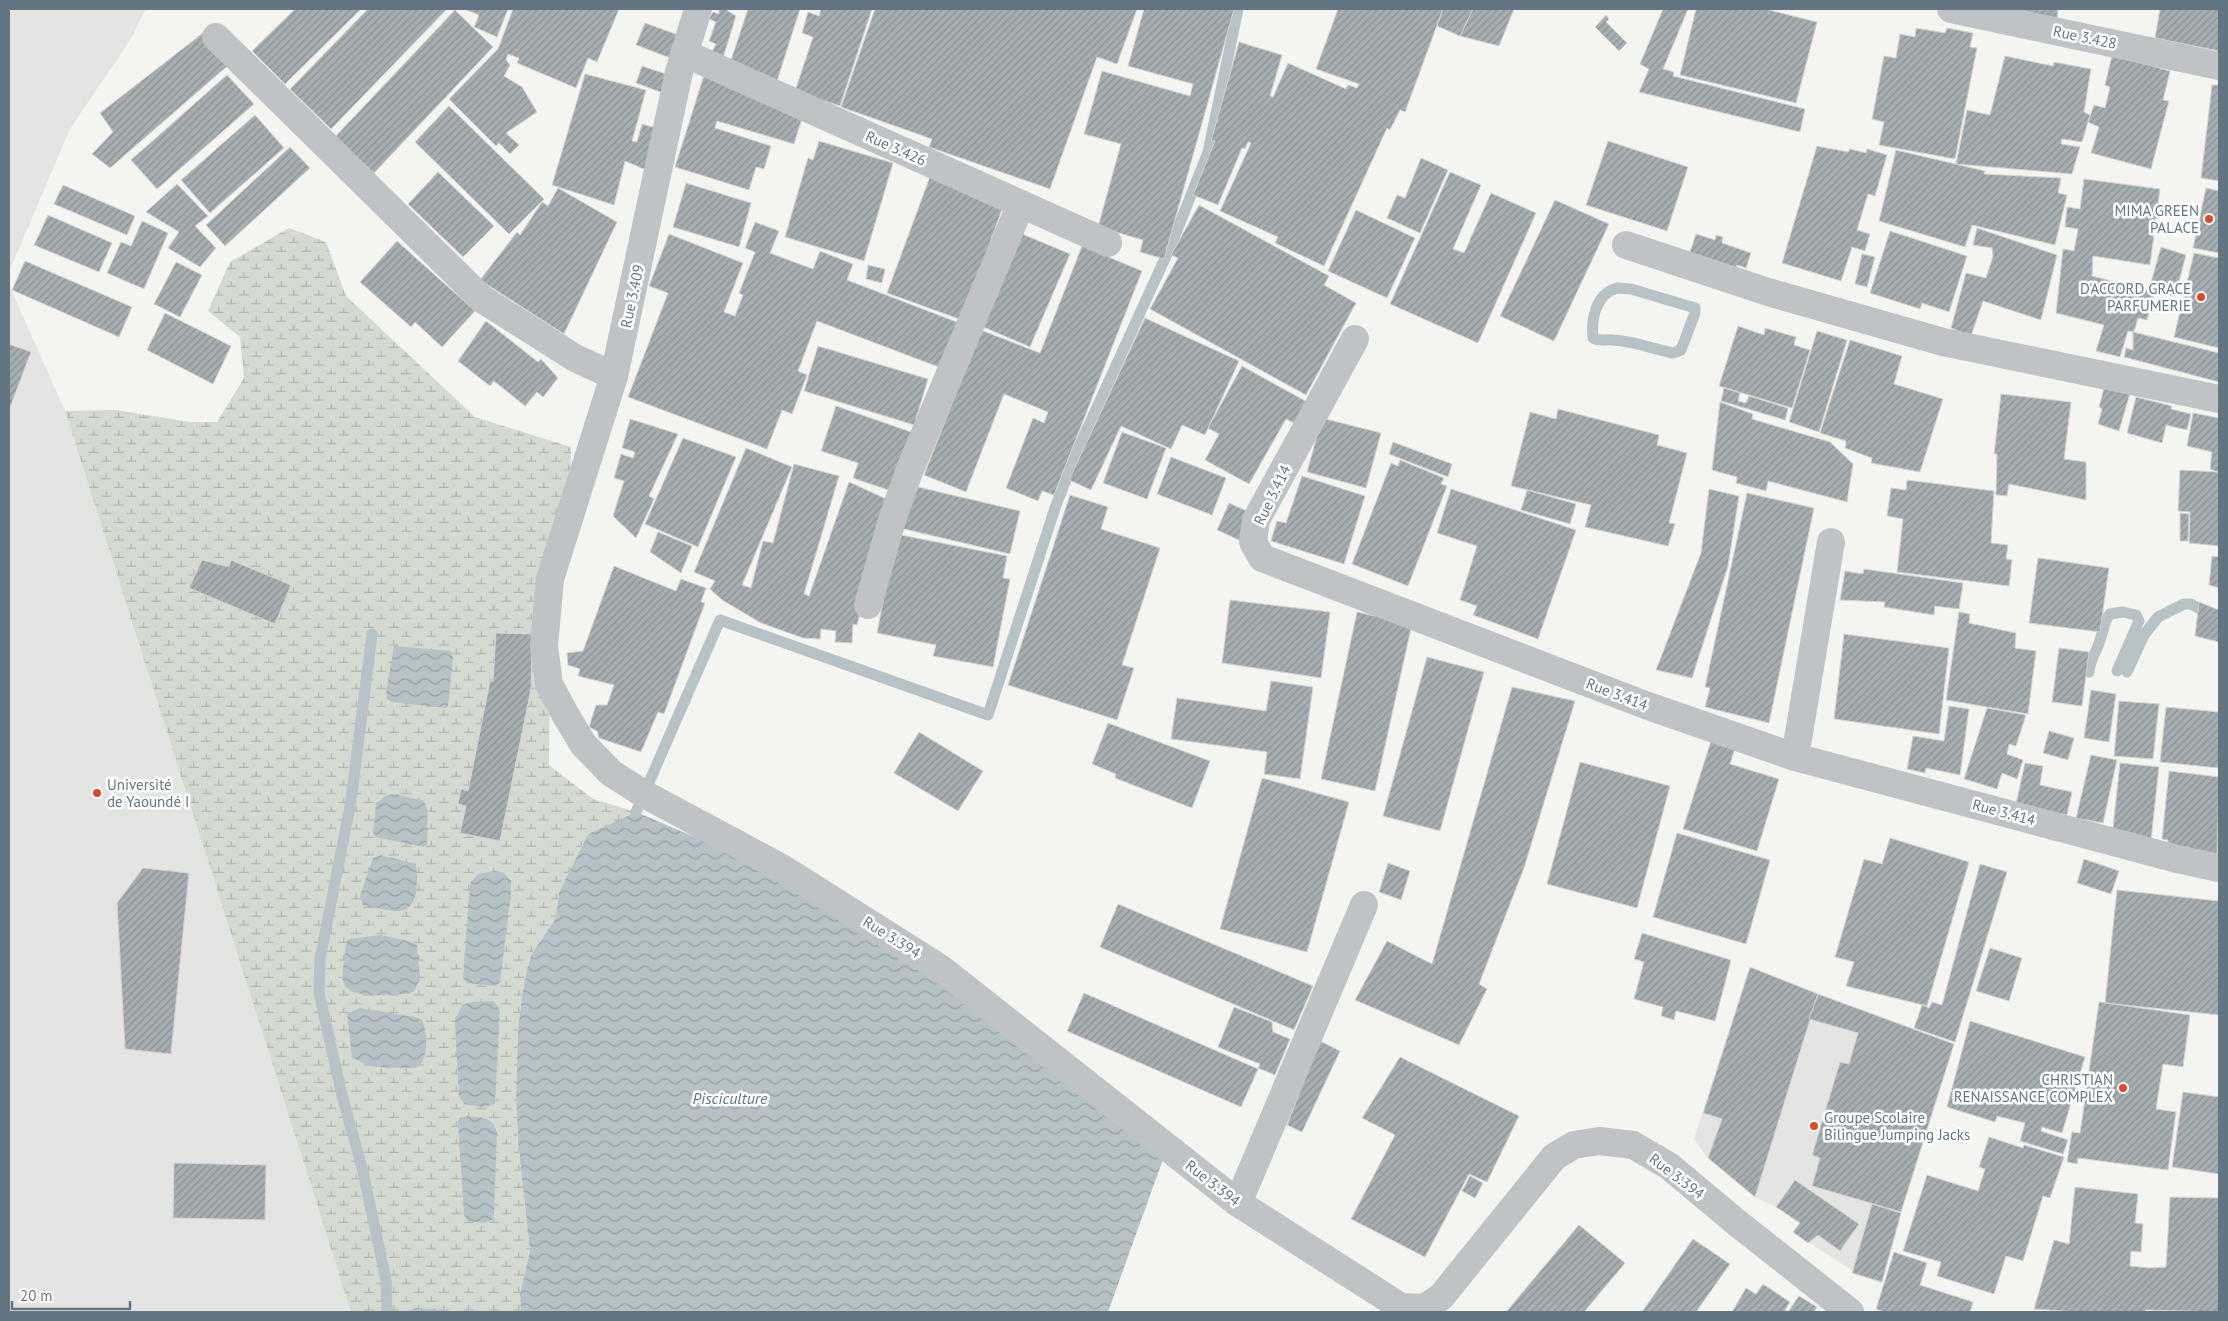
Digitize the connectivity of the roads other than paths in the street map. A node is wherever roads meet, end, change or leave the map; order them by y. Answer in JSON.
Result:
{"nodes":[{"id":1,"x":698,"y":9,"type":"edge"},
{"id":2,"x":1951,"y":9,"type":"edge"},
{"id":3,"x":216,"y":37,"type":"dead end"},
{"id":4,"x":684,"y":53,"type":"junction"},
{"id":5,"x":2219,"y":66,"type":"edge"},
{"id":6,"x":1021,"y":204,"type":"junction"},
{"id":7,"x":1108,"y":243,"type":"dead end"},
{"id":8,"x":1626,"y":245,"type":"dead end"},
{"id":9,"x":1355,"y":338,"type":"dead end"},
{"id":10,"x":614,"y":376,"type":"junction"},
{"id":11,"x":2219,"y":399,"type":"edge"},
{"id":12,"x":1831,"y":542,"type":"dead end"},
{"id":13,"x":550,"y":579,"type":"joint"},
{"id":14,"x":868,"y":605,"type":"dead end"},
{"id":15,"x":1795,"y":757,"type":"junction"},
{"id":16,"x":2219,"y":868,"type":"edge"},
{"id":17,"x":1364,"y":905,"type":"dead end"},
{"id":18,"x":1238,"y":1203,"type":"junction"},
{"id":19,"x":1850,"y":1312,"type":"edge"}],
"edges":[{"from":1,"to":4,"type":"street","name":"Rue 3.409"},
{"from":2,"to":5,"type":"street","name":"Rue 3.428"},
{"from":3,"to":10,"type":"street"},
{"from":4,"to":6,"type":"street","name":"Rue 3.426"},
{"from":4,"to":10,"type":"street","name":"Rue 3.409"},
{"from":6,"to":7,"type":"street","name":"Rue 3.426"},
{"from":6,"to":14,"type":"street"},
{"from":8,"to":11,"type":"street"},
{"from":9,"to":15,"type":"street","name":"Rue 3.414"},
{"from":10,"to":13,"type":"street","name":"Rue 3.409"},
{"from":12,"to":15,"type":"street"},
{"from":13,"to":18,"type":"street","name":"Rue 3.394"},
{"from":15,"to":16,"type":"street","name":"Rue 3.414"},
{"from":17,"to":18,"type":"street"},
{"from":18,"to":19,"type":"street","name":"Rue 3.394"}]}
